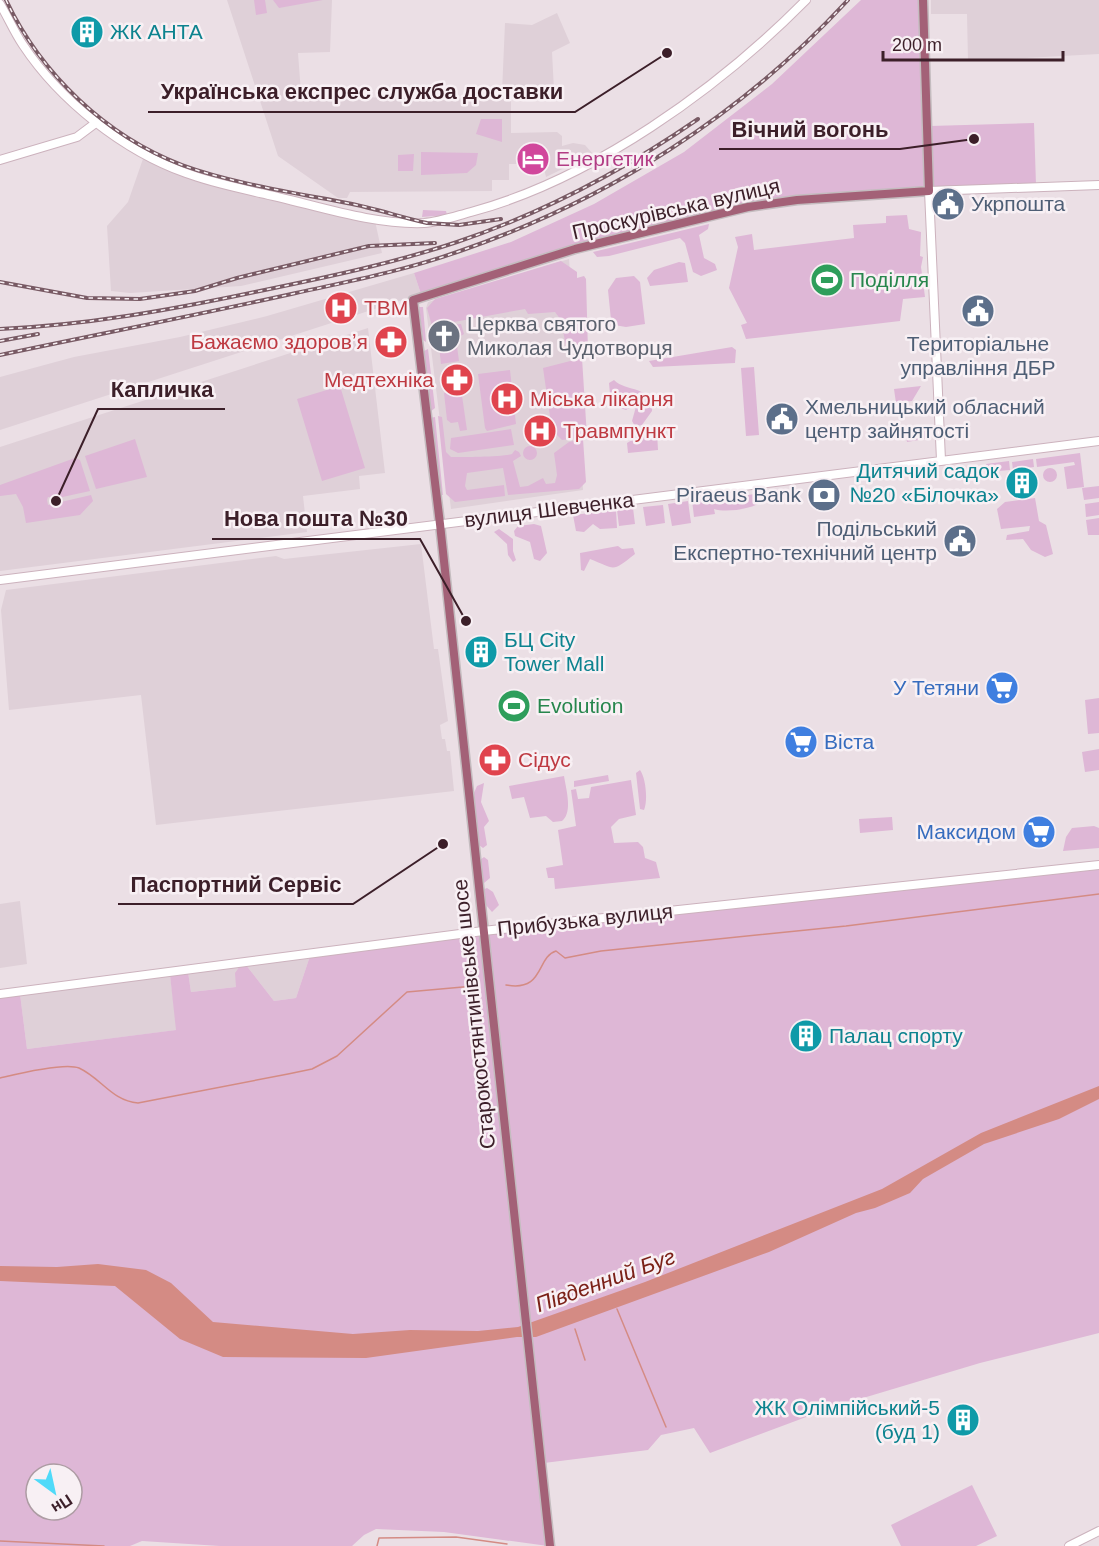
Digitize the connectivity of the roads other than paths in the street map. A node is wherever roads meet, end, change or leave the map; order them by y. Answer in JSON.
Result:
{"nodes":[{"id":1,"x":807,"y":0,"type":"edge"},
{"id":2,"x":923,"y":0,"type":"edge"},
{"id":3,"x":0,"y":4,"type":"edge"},
{"id":4,"x":98,"y":122,"type":"junction"},
{"id":5,"x":0,"y":160,"type":"edge"},
{"id":6,"x":1099,"y":185,"type":"edge"},
{"id":7,"x":929,"y":191,"type":"junction"},
{"id":8,"x":413,"y":300,"type":"joint"},
{"id":9,"x":1099,"y":441,"type":"edge"},
{"id":10,"x":941,"y":460,"type":"junction"},
{"id":11,"x":440,"y":524,"type":"junction"},
{"id":12,"x":0,"y":580,"type":"edge"},
{"id":13,"x":1099,"y":865,"type":"edge"},
{"id":14,"x":483,"y":931,"type":"junction"},
{"id":15,"x":0,"y":994,"type":"edge"},
{"id":16,"x":1099,"y":1531,"type":"edge"},
{"id":17,"x":550,"y":1546,"type":"edge"},
{"id":18,"x":1069,"y":1546,"type":"edge"}],
"edges":[{"from":1,"to":4,"type":"street"},
{"from":2,"to":7,"type":"main road"},
{"from":3,"to":4,"type":"street"},
{"from":4,"to":5,"type":"street"},
{"from":6,"to":7,"type":"street","name":"Проскурівська вулиця"},
{"from":7,"to":8,"type":"main road","name":"Проскурівська вулиця"},
{"from":7,"to":10,"type":"street"},
{"from":8,"to":11,"type":"main road","name":"Старокостянтинівське шосе"},
{"from":9,"to":10,"type":"street","name":"вулиця Шевченка"},
{"from":10,"to":11,"type":"street","name":"вулиця Шевченка"},
{"from":11,"to":12,"type":"street","name":"вулиця Шевченка"},
{"from":11,"to":14,"type":"main road","name":"Старокостянтинівське шосе"},
{"from":13,"to":14,"type":"street","name":"Прибузька вулиця"},
{"from":14,"to":15,"type":"street","name":"Прибузька вулиця"},
{"from":14,"to":17,"type":"main road","name":"Старокостянтинівське шосе"},
{"from":16,"to":18,"type":"street"}]}
